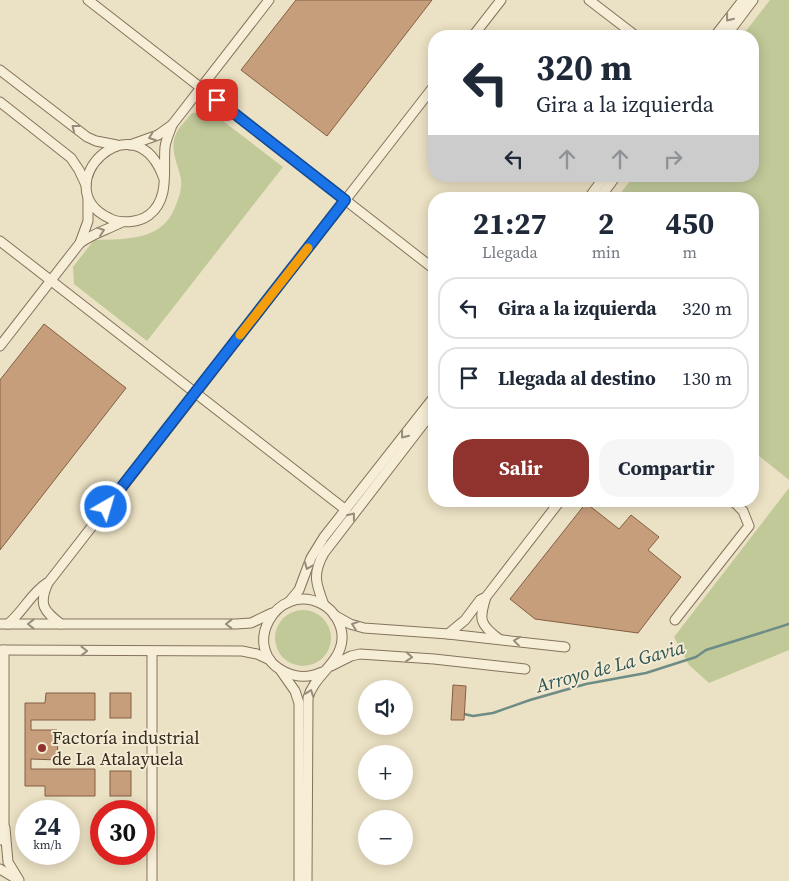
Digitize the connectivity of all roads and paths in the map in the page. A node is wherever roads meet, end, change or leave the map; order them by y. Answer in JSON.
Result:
{"nodes":[{"id":1,"x":269,"y":0,"type":"edge"},
{"id":2,"x":501,"y":0,"type":"edge"},
{"id":3,"x":589,"y":0,"type":"edge"},
{"id":4,"x":743,"y":0,"type":"edge"},
{"id":5,"x":754,"y":0,"type":"edge"},
{"id":6,"x":91,"y":1,"type":"edge"},
{"id":7,"x":478,"y":30,"type":"edge"},
{"id":8,"x":628,"y":30,"type":"edge"},
{"id":9,"x":719,"y":30,"type":"edge"},
{"id":10,"x":731,"y":30,"type":"edge"},
{"id":11,"x":0,"y":70,"type":"edge"},
{"id":12,"x":201,"y":88,"type":"junction"},
{"id":13,"x":428,"y":94,"type":"edge"},
{"id":14,"x":0,"y":102,"type":"edge"},
{"id":15,"x":172,"y":125,"type":"junction"},
{"id":16,"x":120,"y":145,"type":"junction"},
{"id":17,"x":130,"y":145,"type":"junction"},
{"id":18,"x":164,"y":179,"type":"junction"},
{"id":19,"x":86,"y":185,"type":"junction"},
{"id":20,"x":88,"y":198,"type":"junction"},
{"id":21,"x":345,"y":200,"type":"junction"},
{"id":22,"x":122,"y":222,"type":"junction"},
{"id":23,"x":0,"y":241,"type":"edge"},
{"id":24,"x":80,"y":243,"type":"junction"},
{"id":25,"x":428,"y":264,"type":"edge"},
{"id":26,"x":51,"y":281,"type":"junction"},
{"id":27,"x":0,"y":346,"type":"edge"},
{"id":28,"x":195,"y":393,"type":"junction"},
{"id":29,"x":428,"y":405,"type":"edge"},
{"id":30,"x":428,"y":418,"type":"edge"},
{"id":31,"x":555,"y":507,"type":"edge"},
{"id":32,"x":738,"y":507,"type":"edge"},
{"id":33,"x":346,"y":510,"type":"junction"},
{"id":34,"x":48,"y":583,"type":"junction"},
{"id":35,"x":486,"y":597,"type":"junction"},
{"id":36,"x":289,"y":602,"type":"junction"},
{"id":37,"x":324,"y":605,"type":"junction"},
{"id":38,"x":275,"y":612,"type":"junction"},
{"id":39,"x":333,"y":614,"type":"junction"},
{"id":40,"x":675,"y":620,"type":"dead end"},
{"id":41,"x":4,"y":624,"type":"edge"},
{"id":42,"x":62,"y":624,"type":"junction"},
{"id":43,"x":448,"y":634,"type":"junction"},
{"id":44,"x":499,"y":639,"type":"junction"},
{"id":45,"x":565,"y":647,"type":"dead end"},
{"id":46,"x":2,"y":650,"type":"edge"},
{"id":47,"x":152,"y":651,"type":"junction"},
{"id":48,"x":270,"y":660,"type":"junction"},
{"id":49,"x":525,"y":669,"type":"dead end"},
{"id":50,"x":281,"y":670,"type":"junction"},
{"id":51,"x":325,"y":670,"type":"junction"},
{"id":52,"x":4,"y":826,"type":"junction"},
{"id":53,"x":0,"y":840,"type":"edge"},
{"id":54,"x":0,"y":869,"type":"edge"},
{"id":55,"x":19,"y":881,"type":"edge"},
{"id":56,"x":152,"y":881,"type":"edge"},
{"id":57,"x":299,"y":881,"type":"edge"},
{"id":58,"x":307,"y":881,"type":"edge"}],
"edges":[{"from":1,"to":12,"type":"street"},
{"from":2,"to":7,"type":"street"},
{"from":3,"to":8,"type":"street"},
{"from":4,"to":9,"type":"street","one_way":true},
{"from":5,"to":10,"type":"street"},
{"from":6,"to":12,"type":"street"},
{"from":16,"to":11,"type":"street","one_way":true},
{"from":12,"to":15,"type":"street"},
{"from":12,"to":21,"type":"street"},
{"from":13,"to":21,"type":"street"},
{"from":14,"to":19,"type":"street"},
{"from":15,"to":17,"type":"street","one_way":true},
{"from":15,"to":18,"type":"street"},
{"from":16,"to":17,"type":"street"},
{"from":16,"to":19,"type":"street"},
{"from":17,"to":18,"type":"street"},
{"from":18,"to":22,"type":"street"},
{"from":19,"to":20,"type":"street"},
{"from":20,"to":22,"type":"street"},
{"from":20,"to":24,"type":"street"},
{"from":21,"to":25,"type":"street"},
{"from":21,"to":28,"type":"street"},
{"from":24,"to":22,"type":"street","one_way":true},
{"from":23,"to":26,"type":"street"},
{"from":24,"to":26,"type":"street"},
{"from":26,"to":27,"type":"street"},
{"from":26,"to":28,"type":"street"},
{"from":28,"to":33,"type":"street"},
{"from":28,"to":34,"type":"street"},
{"from":29,"to":33,"type":"street","one_way":true},
{"from":37,"to":30,"type":"street","one_way":true},
{"from":31,"to":35,"type":"street"},
{"from":32,"to":40,"type":"street"},
{"from":33,"to":36,"type":"street","one_way":true},
{"from":34,"to":41,"type":"street"},
{"from":34,"to":42,"type":"street"},
{"from":35,"to":43,"type":"street"},
{"from":35,"to":44,"type":"street"},
{"from":36,"to":37,"type":"street"},
{"from":36,"to":38,"type":"street"},
{"from":37,"to":39,"type":"street"},
{"from":38,"to":42,"type":"street","one_way":true},
{"from":38,"to":48,"type":"street"},
{"from":43,"to":39,"type":"street","one_way":true},
{"from":39,"to":51,"type":"street"},
{"from":42,"to":41,"type":"street","one_way":true},
{"from":43,"to":44,"type":"street"},
{"from":45,"to":44,"type":"street","one_way":true},
{"from":46,"to":47,"type":"street","one_way":true},
{"from":46,"to":52,"type":"street"},
{"from":47,"to":48,"type":"street"},
{"from":47,"to":56,"type":"street"},
{"from":48,"to":50,"type":"street"},
{"from":51,"to":49,"type":"street","one_way":true},
{"from":50,"to":51,"type":"street"},
{"from":50,"to":57,"type":"street"},
{"from":58,"to":51,"type":"street","one_way":true},
{"from":52,"to":53,"type":"street"},
{"from":52,"to":55,"type":"street"},
{"from":54,"to":55,"type":"street"}]}
